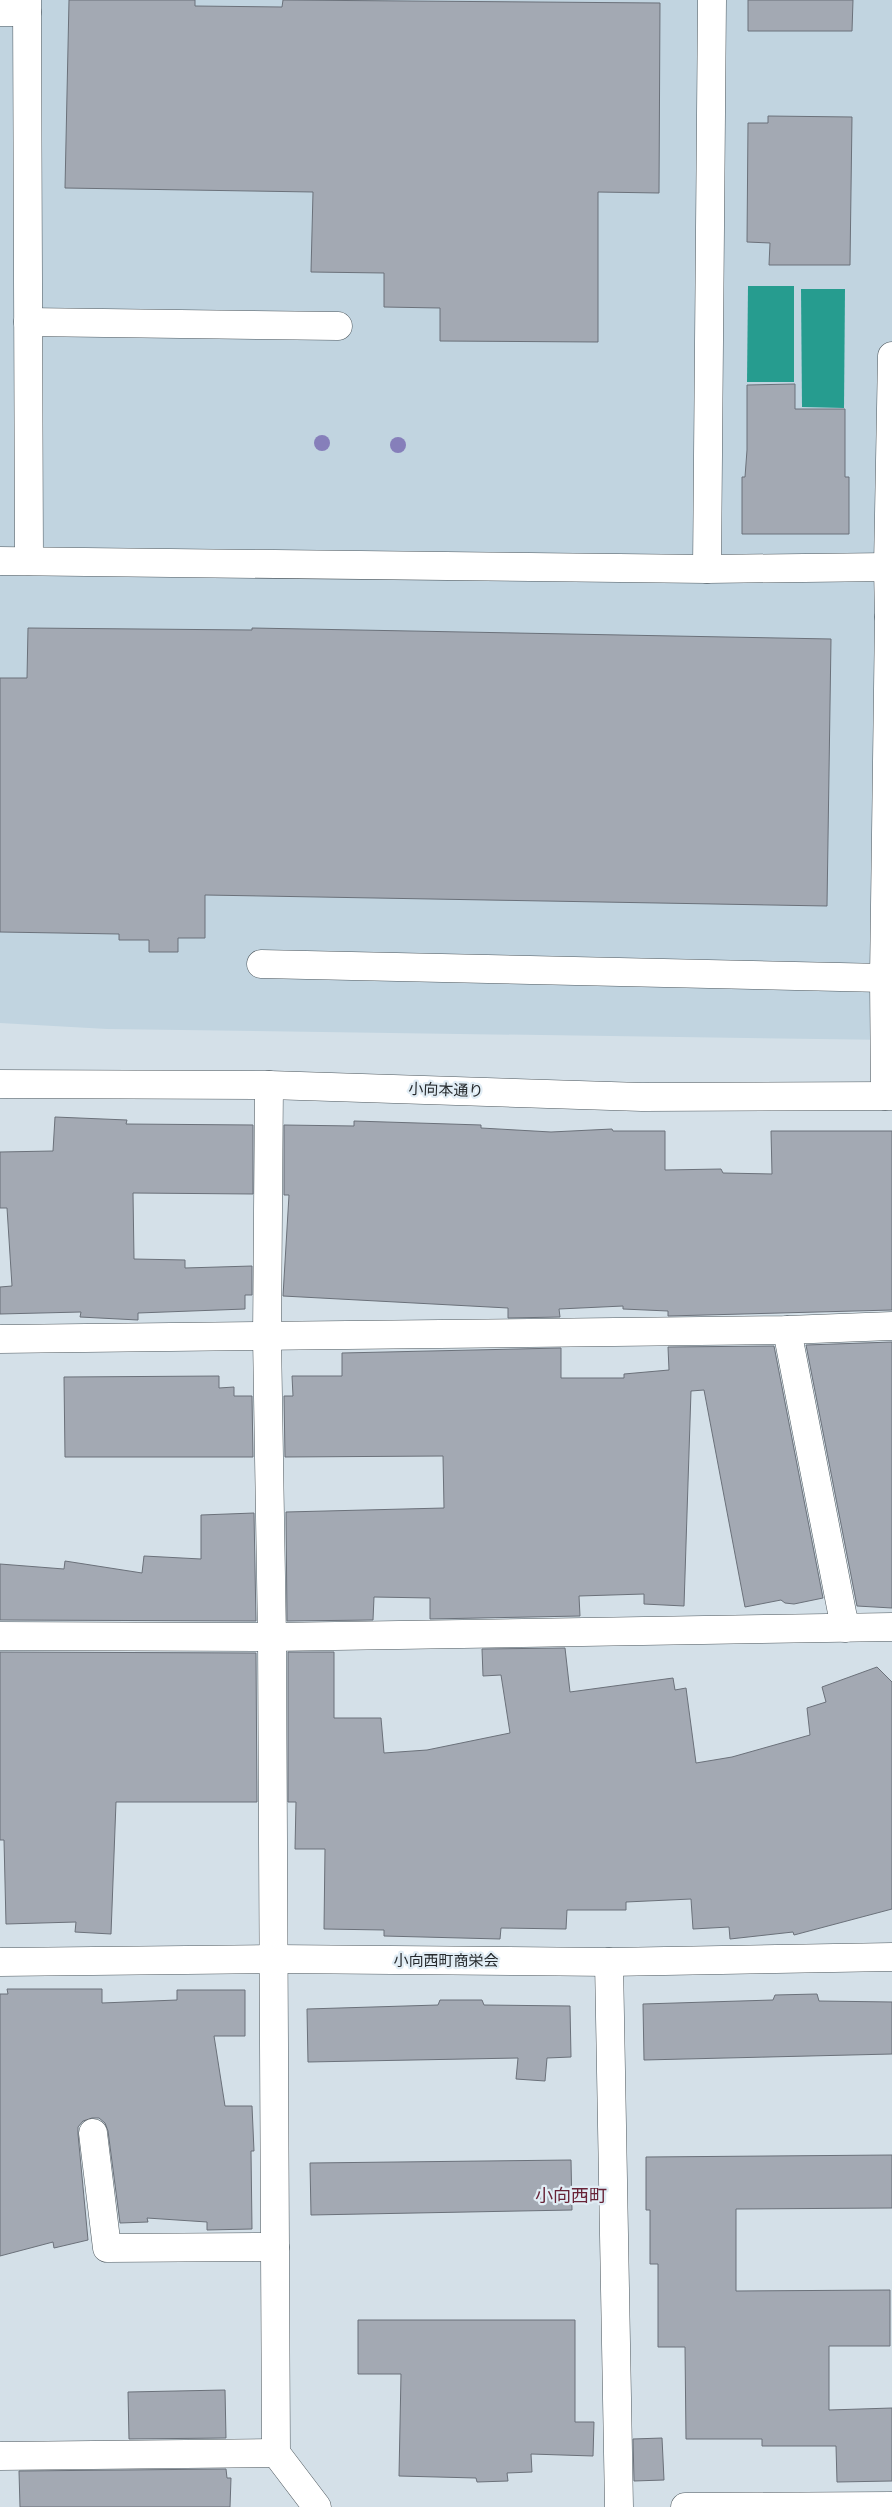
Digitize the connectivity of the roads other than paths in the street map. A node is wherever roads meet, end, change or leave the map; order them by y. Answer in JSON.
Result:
{"nodes":[{"id":1,"x":712,"y":0,"type":"edge"},
{"id":2,"x":27,"y":6,"type":"edge"},
{"id":3,"x":0,"y":12,"type":"edge"},
{"id":4,"x":28,"y":322,"type":"junction"},
{"id":5,"x":338,"y":326,"type":"dead end"},
{"id":6,"x":892,"y":356,"type":"edge"},
{"id":7,"x":0,"y":561,"type":"edge"},
{"id":8,"x":29,"y":561,"type":"junction"},
{"id":9,"x":888,"y":567,"type":"junction"},
{"id":10,"x":707,"y":569,"type":"junction"},
{"id":11,"x":890,"y":617,"type":"edge"},
{"id":12,"x":261,"y":964,"type":"dead end"},
{"id":13,"x":884,"y":978,"type":"junction"},
{"id":14,"x":0,"y":1084,"type":"edge"},
{"id":15,"x":269,"y":1085,"type":"junction"},
{"id":16,"x":889,"y":1096,"type":"edge"},
{"id":17,"x":892,"y":1326,"type":"edge"},
{"id":18,"x":787,"y":1330,"type":"junction"},
{"id":19,"x":266,"y":1336,"type":"junction"},
{"id":20,"x":0,"y":1339,"type":"edge"},
{"id":21,"x":892,"y":1627,"type":"edge"},
{"id":22,"x":845,"y":1628,"type":"junction"},
{"id":23,"x":0,"y":1636,"type":"edge"},
{"id":24,"x":272,"y":1637,"type":"junction"},
{"id":25,"x":892,"y":1957,"type":"edge"},
{"id":26,"x":275,"y":1960,"type":"junction"},
{"id":27,"x":0,"y":1962,"type":"edge"},
{"id":28,"x":609,"y":1962,"type":"junction"},
{"id":29,"x":93,"y":2133,"type":"dead end"},
{"id":30,"x":275,"y":2247,"type":"junction"},
{"id":31,"x":276,"y":2453,"type":"junction"},
{"id":32,"x":0,"y":2456,"type":"edge"},
{"id":33,"x":892,"y":2506,"type":"edge"},
{"id":34,"x":317,"y":2507,"type":"edge"},
{"id":35,"x":619,"y":2507,"type":"edge"},
{"id":36,"x":685,"y":2507,"type":"edge"}],
"edges":[{"from":1,"to":10,"type":"street"},
{"from":2,"to":3,"type":"street"},
{"from":2,"to":4,"type":"street"},
{"from":4,"to":5,"type":"street"},
{"from":4,"to":8,"type":"street"},
{"from":6,"to":9,"type":"street"},
{"from":7,"to":8,"type":"street"},
{"from":8,"to":10,"type":"street"},
{"from":9,"to":10,"type":"street"},
{"from":9,"to":11,"type":"street"},
{"from":11,"to":13,"type":"street"},
{"from":12,"to":13,"type":"street"},
{"from":13,"to":16,"type":"street"},
{"from":14,"to":15,"type":"street","name":"小向本通り"},
{"from":15,"to":16,"type":"street","name":"小向本通り"},
{"from":15,"to":19,"type":"street"},
{"from":17,"to":18,"type":"street"},
{"from":18,"to":19,"type":"street"},
{"from":18,"to":22,"type":"street"},
{"from":19,"to":20,"type":"street"},
{"from":19,"to":24,"type":"street"},
{"from":21,"to":22,"type":"street"},
{"from":22,"to":24,"type":"street"},
{"from":23,"to":24,"type":"street"},
{"from":24,"to":26,"type":"street"},
{"from":25,"to":28,"type":"street","name":"小向西町商栄会"},
{"from":26,"to":27,"type":"street","name":"小向西町商栄会"},
{"from":26,"to":28,"type":"street","name":"小向西町商栄会"},
{"from":26,"to":30,"type":"street"},
{"from":28,"to":35,"type":"street"},
{"from":29,"to":30,"type":"street"},
{"from":30,"to":31,"type":"street"},
{"from":31,"to":32,"type":"street"},
{"from":31,"to":34,"type":"street"},
{"from":33,"to":36,"type":"street"}]}
